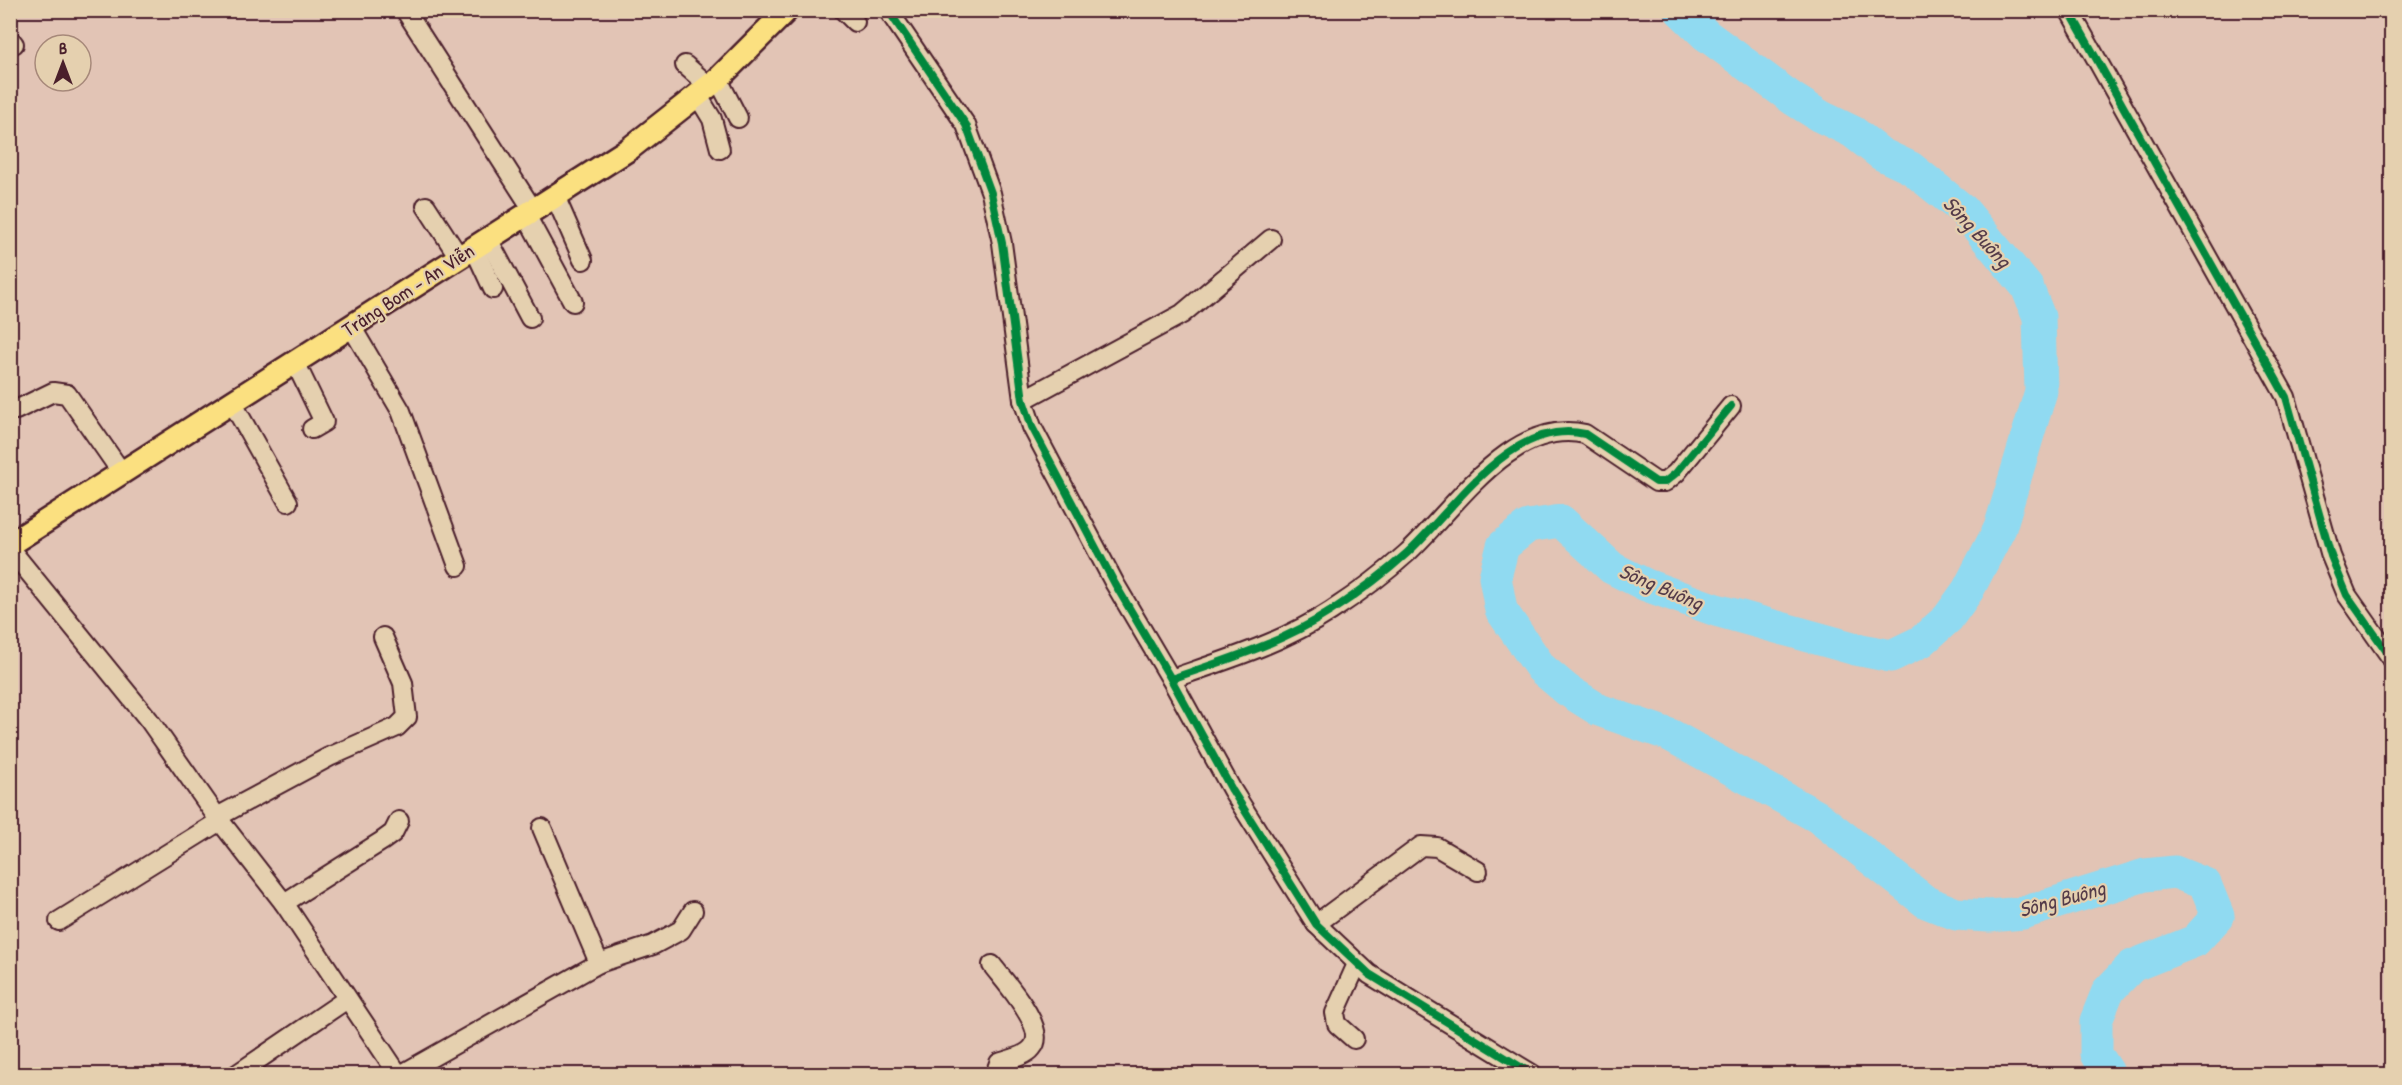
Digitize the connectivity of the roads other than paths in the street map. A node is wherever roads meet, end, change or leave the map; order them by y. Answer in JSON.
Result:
{"nodes":[{"id":1,"x":405,"y":10,"type":"edge"},
{"id":2,"x":888,"y":10,"type":"edge"},
{"id":3,"x":2069,"y":10,"type":"edge"},
{"id":4,"x":780,"y":13,"type":"edge"},
{"id":5,"x":685,"y":65,"type":"dead end"},
{"id":6,"x":708,"y":87,"type":"junction"},
{"id":7,"x":738,"y":118,"type":"dead end"},
{"id":8,"x":720,"y":149,"type":"dead end"},
{"id":9,"x":555,"y":196,"type":"junction"},
{"id":10,"x":426,"y":206,"type":"dead end"},
{"id":11,"x":529,"y":212,"type":"junction"},
{"id":12,"x":1271,"y":239,"type":"dead end"},
{"id":13,"x":473,"y":248,"type":"junction"},
{"id":14,"x":583,"y":260,"type":"dead end"},
{"id":15,"x":493,"y":289,"type":"dead end"},
{"id":16,"x":573,"y":302,"type":"dead end"},
{"id":17,"x":530,"y":318,"type":"dead end"},
{"id":18,"x":351,"y":326,"type":"junction"},
{"id":19,"x":295,"y":362,"type":"junction"},
{"id":20,"x":1023,"y":400,"type":"junction"},
{"id":21,"x":232,"y":402,"type":"junction"},
{"id":22,"x":1731,"y":406,"type":"dead end"},
{"id":23,"x":16,"y":410,"type":"dead end"},
{"id":24,"x":323,"y":423,"type":"dead end"},
{"id":25,"x":122,"y":472,"type":"junction"},
{"id":26,"x":288,"y":502,"type":"dead end"},
{"id":27,"x":12,"y":541,"type":"edge"},
{"id":28,"x":458,"y":566,"type":"dead end"},
{"id":29,"x":383,"y":637,"type":"dead end"},
{"id":30,"x":2391,"y":659,"type":"edge"},
{"id":31,"x":1171,"y":679,"type":"junction"},
{"id":32,"x":219,"y":819,"type":"junction"},
{"id":33,"x":399,"y":821,"type":"dead end"},
{"id":34,"x":542,"y":828,"type":"dead end"},
{"id":35,"x":1478,"y":871,"type":"dead end"},
{"id":36,"x":284,"y":903,"type":"junction"},
{"id":37,"x":693,"y":911,"type":"dead end"},
{"id":38,"x":59,"y":921,"type":"dead end"},
{"id":39,"x":1316,"y":924,"type":"junction"},
{"id":40,"x":598,"y":963,"type":"junction"},
{"id":41,"x":1358,"y":964,"type":"junction"},
{"id":42,"x":992,"y":965,"type":"dead end"},
{"id":43,"x":347,"y":999,"type":"junction"},
{"id":44,"x":1354,"y":1039,"type":"dead end"},
{"id":45,"x":237,"y":1074,"type":"edge"},
{"id":46,"x":400,"y":1074,"type":"edge"},
{"id":47,"x":995,"y":1074,"type":"edge"},
{"id":48,"x":1533,"y":1074,"type":"edge"}],
"edges":[{"from":1,"to":11,"type":"street"},
{"from":2,"to":20,"type":"street"},
{"from":3,"to":30,"type":"street"},
{"from":4,"to":6,"type":"main road","name":"Trảng Bom - An Viễn"},
{"from":5,"to":6,"type":"street"},
{"from":6,"to":7,"type":"street"},
{"from":6,"to":8,"type":"street"},
{"from":6,"to":9,"type":"main road","name":"Trảng Bom - An Viễn"},
{"from":9,"to":11,"type":"main road","name":"Trảng Bom - An Viễn"},
{"from":9,"to":14,"type":"street"},
{"from":10,"to":13,"type":"street"},
{"from":11,"to":13,"type":"main road","name":"Trảng Bom - An Viễn"},
{"from":11,"to":16,"type":"street"},
{"from":12,"to":20,"type":"street"},
{"from":13,"to":15,"type":"street"},
{"from":13,"to":17,"type":"street"},
{"from":13,"to":18,"type":"main road","name":"Trảng Bom - An Viễn"},
{"from":18,"to":19,"type":"main road","name":"Trảng Bom - An Viễn"},
{"from":18,"to":28,"type":"street"},
{"from":19,"to":21,"type":"main road","name":"Trảng Bom - An Viễn"},
{"from":19,"to":24,"type":"street"},
{"from":20,"to":31,"type":"street"},
{"from":21,"to":25,"type":"main road","name":"Trảng Bom - An Viễn"},
{"from":21,"to":26,"type":"street"},
{"from":22,"to":31,"type":"street"},
{"from":23,"to":25,"type":"street"},
{"from":25,"to":27,"type":"main road","name":"Trảng Bom - An Viễn"},
{"from":27,"to":32,"type":"street"},
{"from":29,"to":32,"type":"street"},
{"from":31,"to":39,"type":"street"},
{"from":32,"to":36,"type":"street"},
{"from":32,"to":38,"type":"street"},
{"from":33,"to":36,"type":"street"},
{"from":34,"to":40,"type":"street"},
{"from":35,"to":39,"type":"street"},
{"from":36,"to":43,"type":"street"},
{"from":37,"to":40,"type":"street"},
{"from":39,"to":41,"type":"street"},
{"from":40,"to":46,"type":"street"},
{"from":41,"to":44,"type":"street"},
{"from":41,"to":48,"type":"street"},
{"from":42,"to":47,"type":"street"},
{"from":43,"to":45,"type":"street"},
{"from":43,"to":46,"type":"street"}]}
